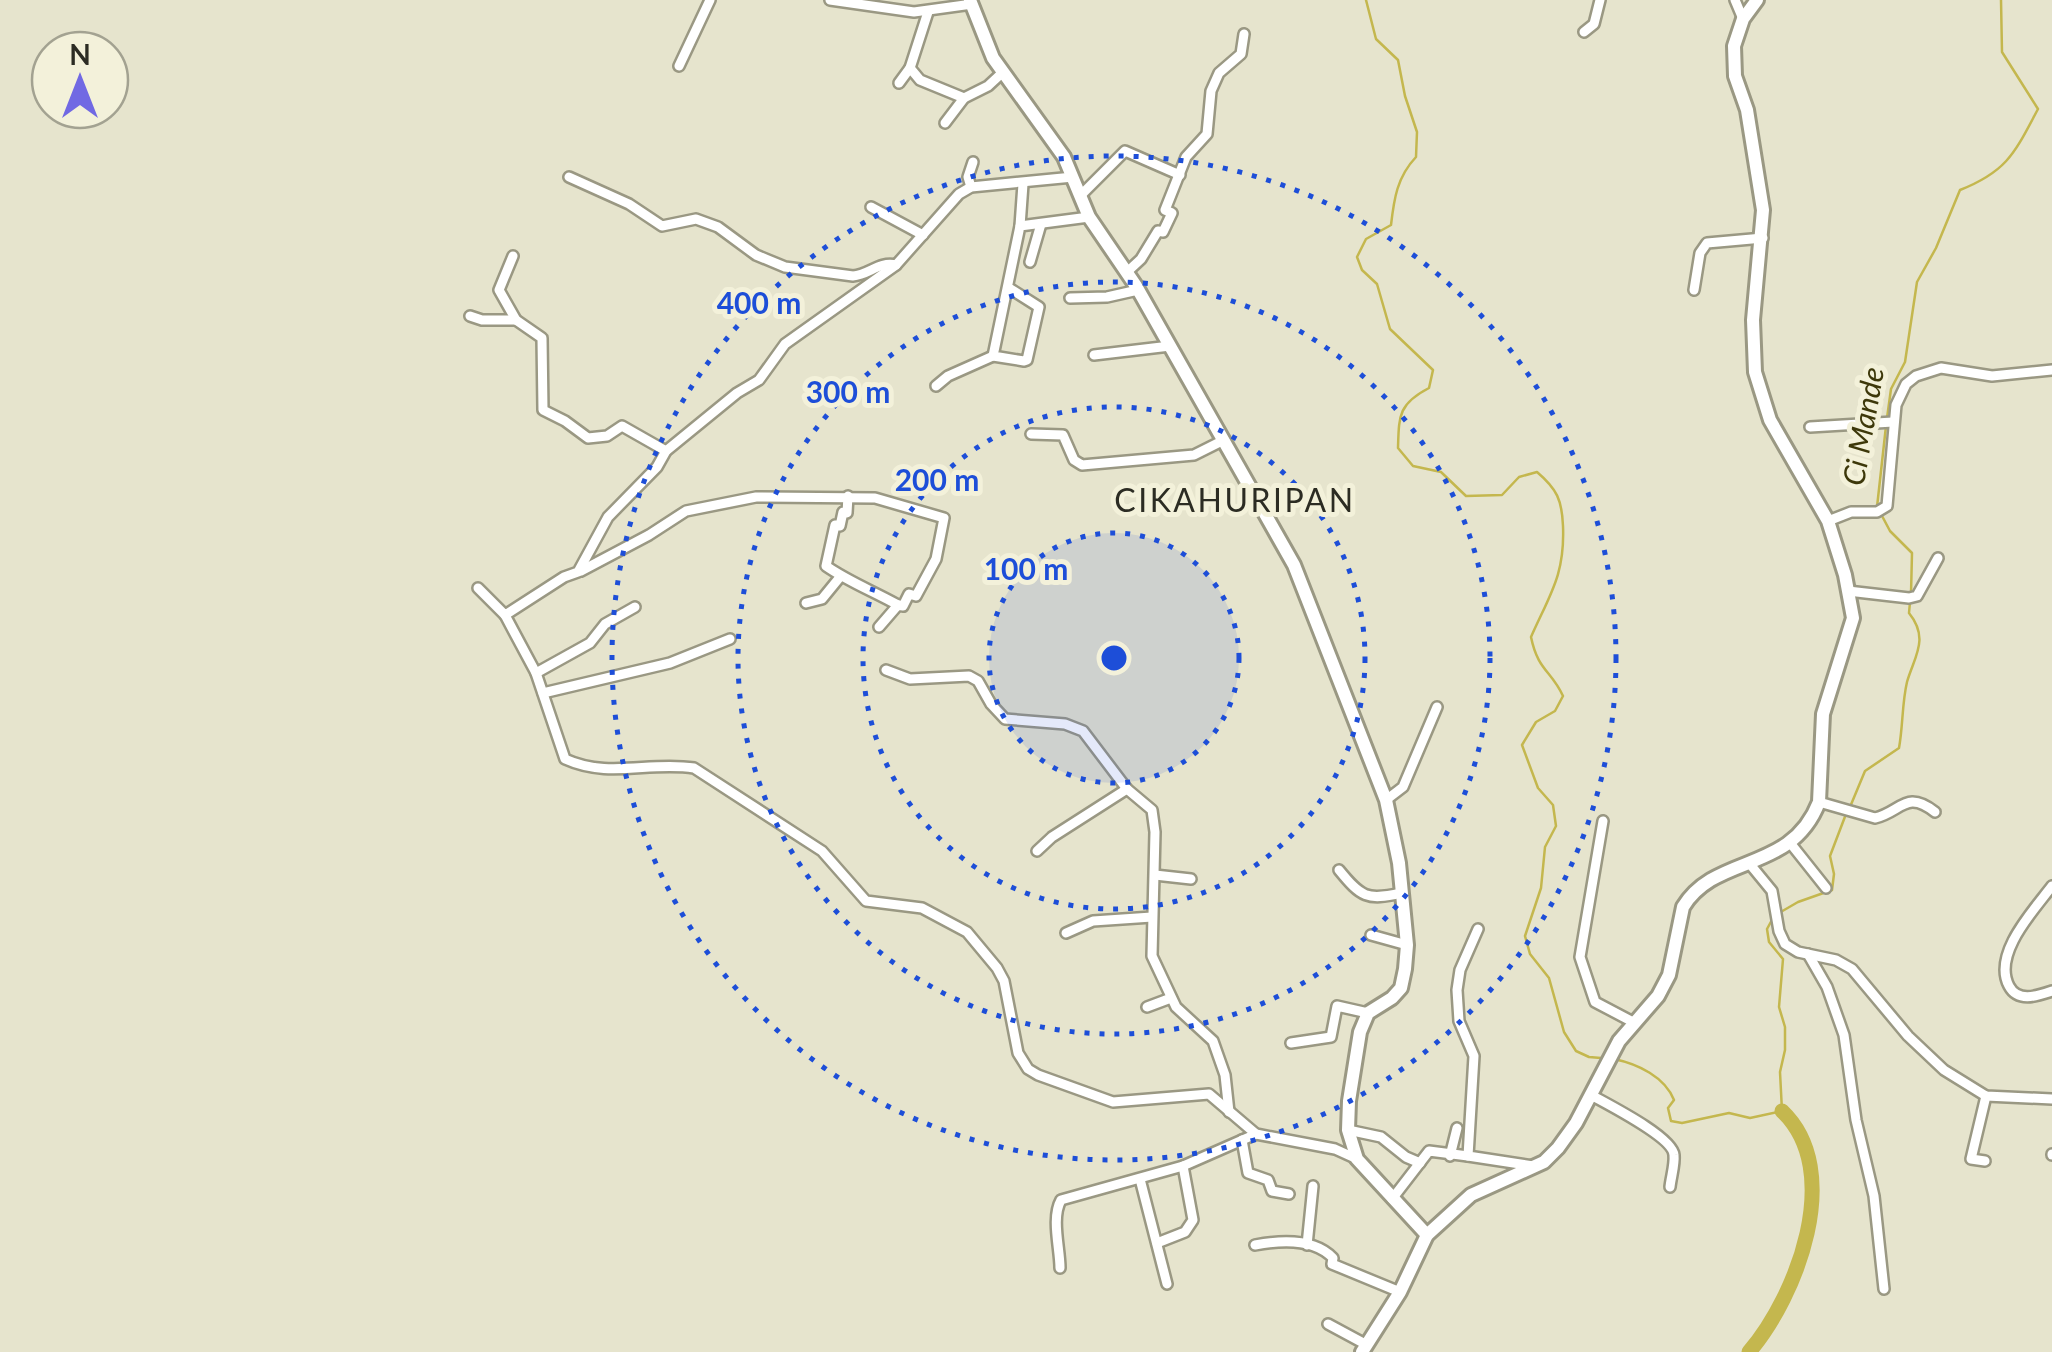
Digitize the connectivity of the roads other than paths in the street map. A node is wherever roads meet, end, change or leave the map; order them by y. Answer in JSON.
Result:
{"nodes":[{"id":1,"x":710,"y":0,"type":"edge"},
{"id":2,"x":830,"y":0,"type":"edge"},
{"id":3,"x":1600,"y":0,"type":"edge"},
{"id":4,"x":1736,"y":0,"type":"edge"},
{"id":5,"x":1757,"y":0,"type":"edge"},
{"id":6,"x":971,"y":2,"type":"edge"},
{"id":7,"x":928,"y":12,"type":"junction"},
{"id":8,"x":1743,"y":19,"type":"junction"},
{"id":9,"x":1584,"y":32,"type":"dead end"},
{"id":10,"x":1244,"y":34,"type":"dead end"},
{"id":11,"x":679,"y":66,"type":"dead end"},
{"id":12,"x":910,"y":68,"type":"junction"},
{"id":13,"x":1002,"y":73,"type":"junction"},
{"id":14,"x":899,"y":83,"type":"dead end"},
{"id":15,"x":964,"y":98,"type":"junction"},
{"id":16,"x":946,"y":123,"type":"dead end"},
{"id":17,"x":974,"y":162,"type":"dead end"},
{"id":18,"x":1180,"y":175,"type":"junction"},
{"id":19,"x":569,"y":176,"type":"dead end"},
{"id":20,"x":1073,"y":177,"type":"junction"},
{"id":21,"x":1023,"y":184,"type":"junction"},
{"id":22,"x":971,"y":187,"type":"junction"},
{"id":23,"x":1080,"y":196,"type":"junction"},
{"id":24,"x":871,"y":207,"type":"dead end"},
{"id":25,"x":1090,"y":217,"type":"junction"},
{"id":26,"x":1040,"y":224,"type":"junction"},
{"id":27,"x":1020,"y":226,"type":"junction"},
{"id":28,"x":923,"y":234,"type":"junction"},
{"id":29,"x":1762,"y":238,"type":"junction"},
{"id":30,"x":513,"y":256,"type":"dead end"},
{"id":31,"x":1030,"y":262,"type":"dead end"},
{"id":32,"x":896,"y":264,"type":"junction"},
{"id":33,"x":1127,"y":272,"type":"junction"},
{"id":34,"x":1008,"y":288,"type":"junction"},
{"id":35,"x":1138,"y":290,"type":"junction"},
{"id":36,"x":1694,"y":290,"type":"dead end"},
{"id":37,"x":1070,"y":298,"type":"dead end"},
{"id":38,"x":470,"y":316,"type":"dead end"},
{"id":39,"x":516,"y":320,"type":"junction"},
{"id":40,"x":1170,"y":346,"type":"junction"},
{"id":41,"x":1094,"y":355,"type":"dead end"},
{"id":42,"x":993,"y":356,"type":"junction"},
{"id":43,"x":2052,"y":370,"type":"edge"},
{"id":44,"x":936,"y":386,"type":"dead end"},
{"id":45,"x":1888,"y":422,"type":"junction"},
{"id":46,"x":1810,"y":427,"type":"dead end"},
{"id":47,"x":1031,"y":434,"type":"dead end"},
{"id":48,"x":1222,"y":441,"type":"junction"},
{"id":49,"x":666,"y":451,"type":"junction"},
{"id":50,"x":848,"y":496,"type":"junction"},
{"id":51,"x":1828,"y":522,"type":"junction"},
{"id":52,"x":1938,"y":558,"type":"dead end"},
{"id":53,"x":578,"y":572,"type":"junction"},
{"id":54,"x":840,"y":577,"type":"junction"},
{"id":55,"x":478,"y":588,"type":"dead end"},
{"id":56,"x":1848,"y":590,"type":"junction"},
{"id":57,"x":806,"y":603,"type":"dead end"},
{"id":58,"x":898,"y":605,"type":"junction"},
{"id":59,"x":635,"y":608,"type":"dead end"},
{"id":60,"x":505,"y":615,"type":"junction"},
{"id":61,"x":879,"y":628,"type":"dead end"},
{"id":62,"x":730,"y":639,"type":"dead end"},
{"id":63,"x":886,"y":670,"type":"dead end"},
{"id":64,"x":536,"y":674,"type":"junction"},
{"id":65,"x":543,"y":693,"type":"junction"},
{"id":66,"x":1437,"y":707,"type":"dead end"},
{"id":67,"x":1127,"y":788,"type":"junction"},
{"id":68,"x":1386,"y":800,"type":"junction"},
{"id":69,"x":1819,"y":802,"type":"junction"},
{"id":70,"x":1935,"y":812,"type":"dead end"},
{"id":71,"x":1603,"y":821,"type":"dead end"},
{"id":72,"x":1791,"y":844,"type":"junction"},
{"id":73,"x":1037,"y":851,"type":"dead end"},
{"id":74,"x":1750,"y":863,"type":"junction"},
{"id":75,"x":1339,"y":870,"type":"dead end"},
{"id":76,"x":1155,"y":875,"type":"junction"},
{"id":77,"x":1191,"y":879,"type":"dead end"},
{"id":78,"x":2052,"y":886,"type":"edge"},
{"id":79,"x":1826,"y":888,"type":"dead end"},
{"id":80,"x":1401,"y":894,"type":"junction"},
{"id":81,"x":1152,"y":916,"type":"junction"},
{"id":82,"x":1478,"y":929,"type":"dead end"},
{"id":83,"x":1066,"y":933,"type":"dead end"},
{"id":84,"x":1371,"y":934,"type":"dead end"},
{"id":85,"x":1407,"y":945,"type":"junction"},
{"id":86,"x":1808,"y":954,"type":"junction"},
{"id":87,"x":2052,"y":990,"type":"edge"},
{"id":88,"x":1171,"y":998,"type":"junction"},
{"id":89,"x":1148,"y":1007,"type":"dead end"},
{"id":90,"x":1373,"y":1010,"type":"junction"},
{"id":91,"x":1633,"y":1022,"type":"junction"},
{"id":92,"x":1291,"y":1042,"type":"dead end"},
{"id":93,"x":1590,"y":1095,"type":"junction"},
{"id":94,"x":1986,"y":1096,"type":"junction"},
{"id":95,"x":2052,"y":1100,"type":"edge"},
{"id":96,"x":1229,"y":1112,"type":"junction"},
{"id":97,"x":1457,"y":1128,"type":"dead end"},
{"id":98,"x":1348,"y":1130,"type":"junction"},
{"id":99,"x":1256,"y":1134,"type":"junction"},
{"id":100,"x":1242,"y":1140,"type":"junction"},
{"id":101,"x":1450,"y":1156,"type":"junction"},
{"id":102,"x":1468,"y":1156,"type":"junction"},
{"id":103,"x":1357,"y":1159,"type":"junction"},
{"id":104,"x":1984,"y":1161,"type":"dead end"},
{"id":105,"x":1420,"y":1163,"type":"junction"},
{"id":106,"x":1183,"y":1166,"type":"junction"},
{"id":107,"x":1536,"y":1166,"type":"junction"},
{"id":108,"x":1140,"y":1179,"type":"junction"},
{"id":109,"x":1313,"y":1186,"type":"dead end"},
{"id":110,"x":1670,"y":1187,"type":"dead end"},
{"id":111,"x":1289,"y":1194,"type":"dead end"},
{"id":112,"x":1392,"y":1199,"type":"junction"},
{"id":113,"x":1426,"y":1234,"type":"junction"},
{"id":114,"x":1157,"y":1243,"type":"junction"},
{"id":115,"x":1255,"y":1245,"type":"dead end"},
{"id":116,"x":1306,"y":1245,"type":"junction"},
{"id":117,"x":1060,"y":1268,"type":"dead end"},
{"id":118,"x":1166,"y":1284,"type":"dead end"},
{"id":119,"x":1884,"y":1289,"type":"dead end"},
{"id":120,"x":1400,"y":1292,"type":"junction"},
{"id":121,"x":1328,"y":1324,"type":"dead end"},
{"id":122,"x":1364,"y":1348,"type":"edge"}],
"edges":[{"from":1,"to":11,"type":"street"},
{"from":2,"to":7,"type":"street"},
{"from":3,"to":9,"type":"street"},
{"from":4,"to":8,"type":"street"},
{"from":5,"to":8,"type":"main road"},
{"from":6,"to":7,"type":"street"},
{"from":6,"to":13,"type":"main road"},
{"from":7,"to":12,"type":"street"},
{"from":8,"to":29,"type":"main road"},
{"from":10,"to":18,"type":"street"},
{"from":12,"to":14,"type":"street"},
{"from":12,"to":15,"type":"street"},
{"from":13,"to":15,"type":"street"},
{"from":13,"to":20,"type":"main road"},
{"from":15,"to":16,"type":"street"},
{"from":17,"to":22,"type":"street"},
{"from":18,"to":23,"type":"street"},
{"from":18,"to":33,"type":"street"},
{"from":19,"to":32,"type":"street"},
{"from":20,"to":21,"type":"street"},
{"from":20,"to":23,"type":"main road"},
{"from":21,"to":22,"type":"street"},
{"from":21,"to":27,"type":"street"},
{"from":22,"to":28,"type":"street"},
{"from":23,"to":25,"type":"main road"},
{"from":24,"to":28,"type":"street"},
{"from":25,"to":26,"type":"street"},
{"from":25,"to":33,"type":"main road"},
{"from":26,"to":27,"type":"street"},
{"from":26,"to":31,"type":"street"},
{"from":27,"to":34,"type":"street"},
{"from":28,"to":32,"type":"street"},
{"from":29,"to":36,"type":"street"},
{"from":29,"to":51,"type":"main road"},
{"from":30,"to":39,"type":"street"},
{"from":32,"to":49,"type":"street"},
{"from":33,"to":35,"type":"main road"},
{"from":34,"to":42,"type":"street"},
{"from":34,"to":42,"type":"street"},
{"from":35,"to":37,"type":"street"},
{"from":35,"to":40,"type":"main road"},
{"from":38,"to":39,"type":"street"},
{"from":39,"to":49,"type":"street"},
{"from":40,"to":41,"type":"street"},
{"from":40,"to":48,"type":"main road"},
{"from":42,"to":44,"type":"street"},
{"from":43,"to":45,"type":"street"},
{"from":45,"to":46,"type":"street"},
{"from":45,"to":51,"type":"street"},
{"from":47,"to":48,"type":"street"},
{"from":48,"to":68,"type":"main road"},
{"from":49,"to":53,"type":"street"},
{"from":50,"to":53,"type":"street"},
{"from":50,"to":54,"type":"street"},
{"from":50,"to":58,"type":"street"},
{"from":51,"to":56,"type":"main road"},
{"from":52,"to":56,"type":"street"},
{"from":53,"to":60,"type":"street"},
{"from":54,"to":57,"type":"street"},
{"from":54,"to":58,"type":"street"},
{"from":55,"to":60,"type":"street"},
{"from":56,"to":69,"type":"main road"},
{"from":58,"to":61,"type":"street"},
{"from":59,"to":64,"type":"street"},
{"from":60,"to":64,"type":"street"},
{"from":62,"to":65,"type":"street"},
{"from":63,"to":67,"type":"street"},
{"from":64,"to":65,"type":"street"},
{"from":65,"to":96,"type":"street"},
{"from":66,"to":68,"type":"street"},
{"from":67,"to":73,"type":"street"},
{"from":67,"to":76,"type":"street"},
{"from":68,"to":80,"type":"main road"},
{"from":69,"to":70,"type":"street"},
{"from":69,"to":72,"type":"main road"},
{"from":71,"to":91,"type":"street"},
{"from":72,"to":74,"type":"main road"},
{"from":72,"to":79,"type":"street"},
{"from":74,"to":86,"type":"street"},
{"from":74,"to":91,"type":"main road"},
{"from":75,"to":80,"type":"street"},
{"from":76,"to":77,"type":"street"},
{"from":76,"to":81,"type":"street"},
{"from":78,"to":87,"type":"street"},
{"from":80,"to":85,"type":"main road"},
{"from":81,"to":83,"type":"street"},
{"from":81,"to":88,"type":"street"},
{"from":82,"to":102,"type":"street"},
{"from":84,"to":85,"type":"street"},
{"from":85,"to":90,"type":"main road"},
{"from":86,"to":94,"type":"street"},
{"from":86,"to":119,"type":"street"},
{"from":88,"to":89,"type":"street"},
{"from":88,"to":96,"type":"street"},
{"from":90,"to":92,"type":"street"},
{"from":90,"to":98,"type":"main road"},
{"from":91,"to":93,"type":"main road"},
{"from":93,"to":107,"type":"main road"},
{"from":93,"to":110,"type":"street"},
{"from":94,"to":95,"type":"street"},
{"from":94,"to":104,"type":"street"},
{"from":96,"to":99,"type":"street"},
{"from":97,"to":101,"type":"street"},
{"from":98,"to":103,"type":"main road"},
{"from":98,"to":105,"type":"street"},
{"from":99,"to":100,"type":"street"},
{"from":99,"to":103,"type":"street"},
{"from":100,"to":106,"type":"street"},
{"from":100,"to":111,"type":"street"},
{"from":101,"to":102,"type":"street"},
{"from":101,"to":105,"type":"street"},
{"from":102,"to":107,"type":"street"},
{"from":103,"to":112,"type":"main road"},
{"from":105,"to":112,"type":"street"},
{"from":106,"to":108,"type":"street"},
{"from":106,"to":114,"type":"street"},
{"from":107,"to":113,"type":"main road"},
{"from":108,"to":114,"type":"street"},
{"from":108,"to":117,"type":"street"},
{"from":109,"to":116,"type":"street"},
{"from":112,"to":113,"type":"main road"},
{"from":113,"to":120,"type":"main road"},
{"from":114,"to":118,"type":"street"},
{"from":115,"to":116,"type":"street"},
{"from":116,"to":120,"type":"street"},
{"from":120,"to":122,"type":"main road"},
{"from":121,"to":122,"type":"street"}]}
